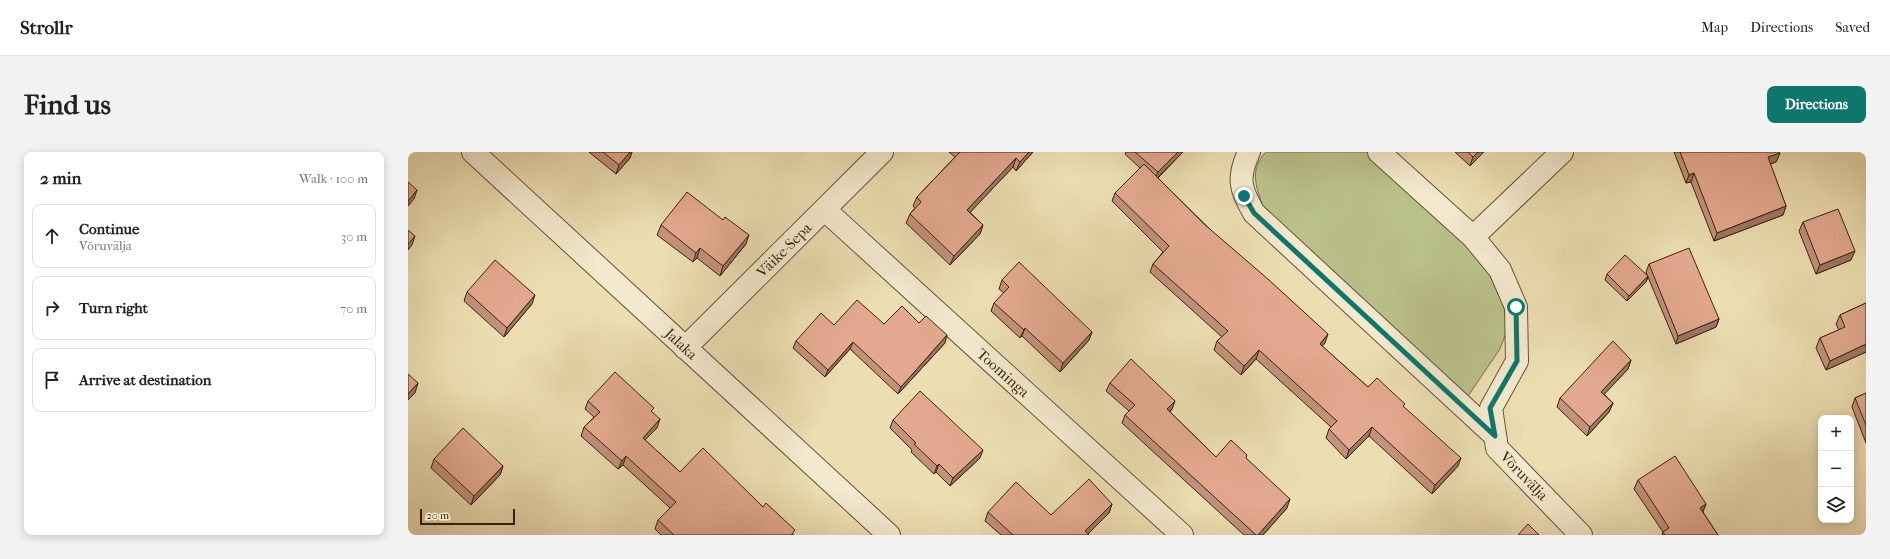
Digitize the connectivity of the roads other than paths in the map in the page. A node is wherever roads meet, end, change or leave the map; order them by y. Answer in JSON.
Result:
{"nodes":[{"id":1,"x":473,"y":152,"type":"edge"},
{"id":2,"x":882,"y":152,"type":"edge"},
{"id":3,"x":1249,"y":152,"type":"edge"},
{"id":4,"x":1380,"y":152,"type":"edge"},
{"id":5,"x":1562,"y":152,"type":"edge"},
{"id":6,"x":825,"y":210,"type":"junction"},
{"id":7,"x":1473,"y":237,"type":"junction"},
{"id":8,"x":685,"y":348,"type":"junction"},
{"id":9,"x":1495,"y":436,"type":"junction"},
{"id":10,"x":889,"y":535,"type":"edge"},
{"id":11,"x":1182,"y":535,"type":"edge"},
{"id":12,"x":1581,"y":535,"type":"edge"}],
"edges":[{"from":1,"to":8,"type":"street","name":"Jalaka"},
{"from":2,"to":6,"type":"street","name":"Väike-Sepa"},
{"from":3,"to":9,"type":"street"},
{"from":4,"to":7,"type":"street","name":"Võruvälja"},
{"from":5,"to":7,"type":"street"},
{"from":6,"to":8,"type":"street","name":"Väike-Sepa"},
{"from":6,"to":11,"type":"street","name":"Toominga"},
{"from":7,"to":9,"type":"street","name":"Võruvälja"},
{"from":8,"to":10,"type":"street","name":"Jalaka"},
{"from":9,"to":12,"type":"street","name":"Võruvälja"}]}
